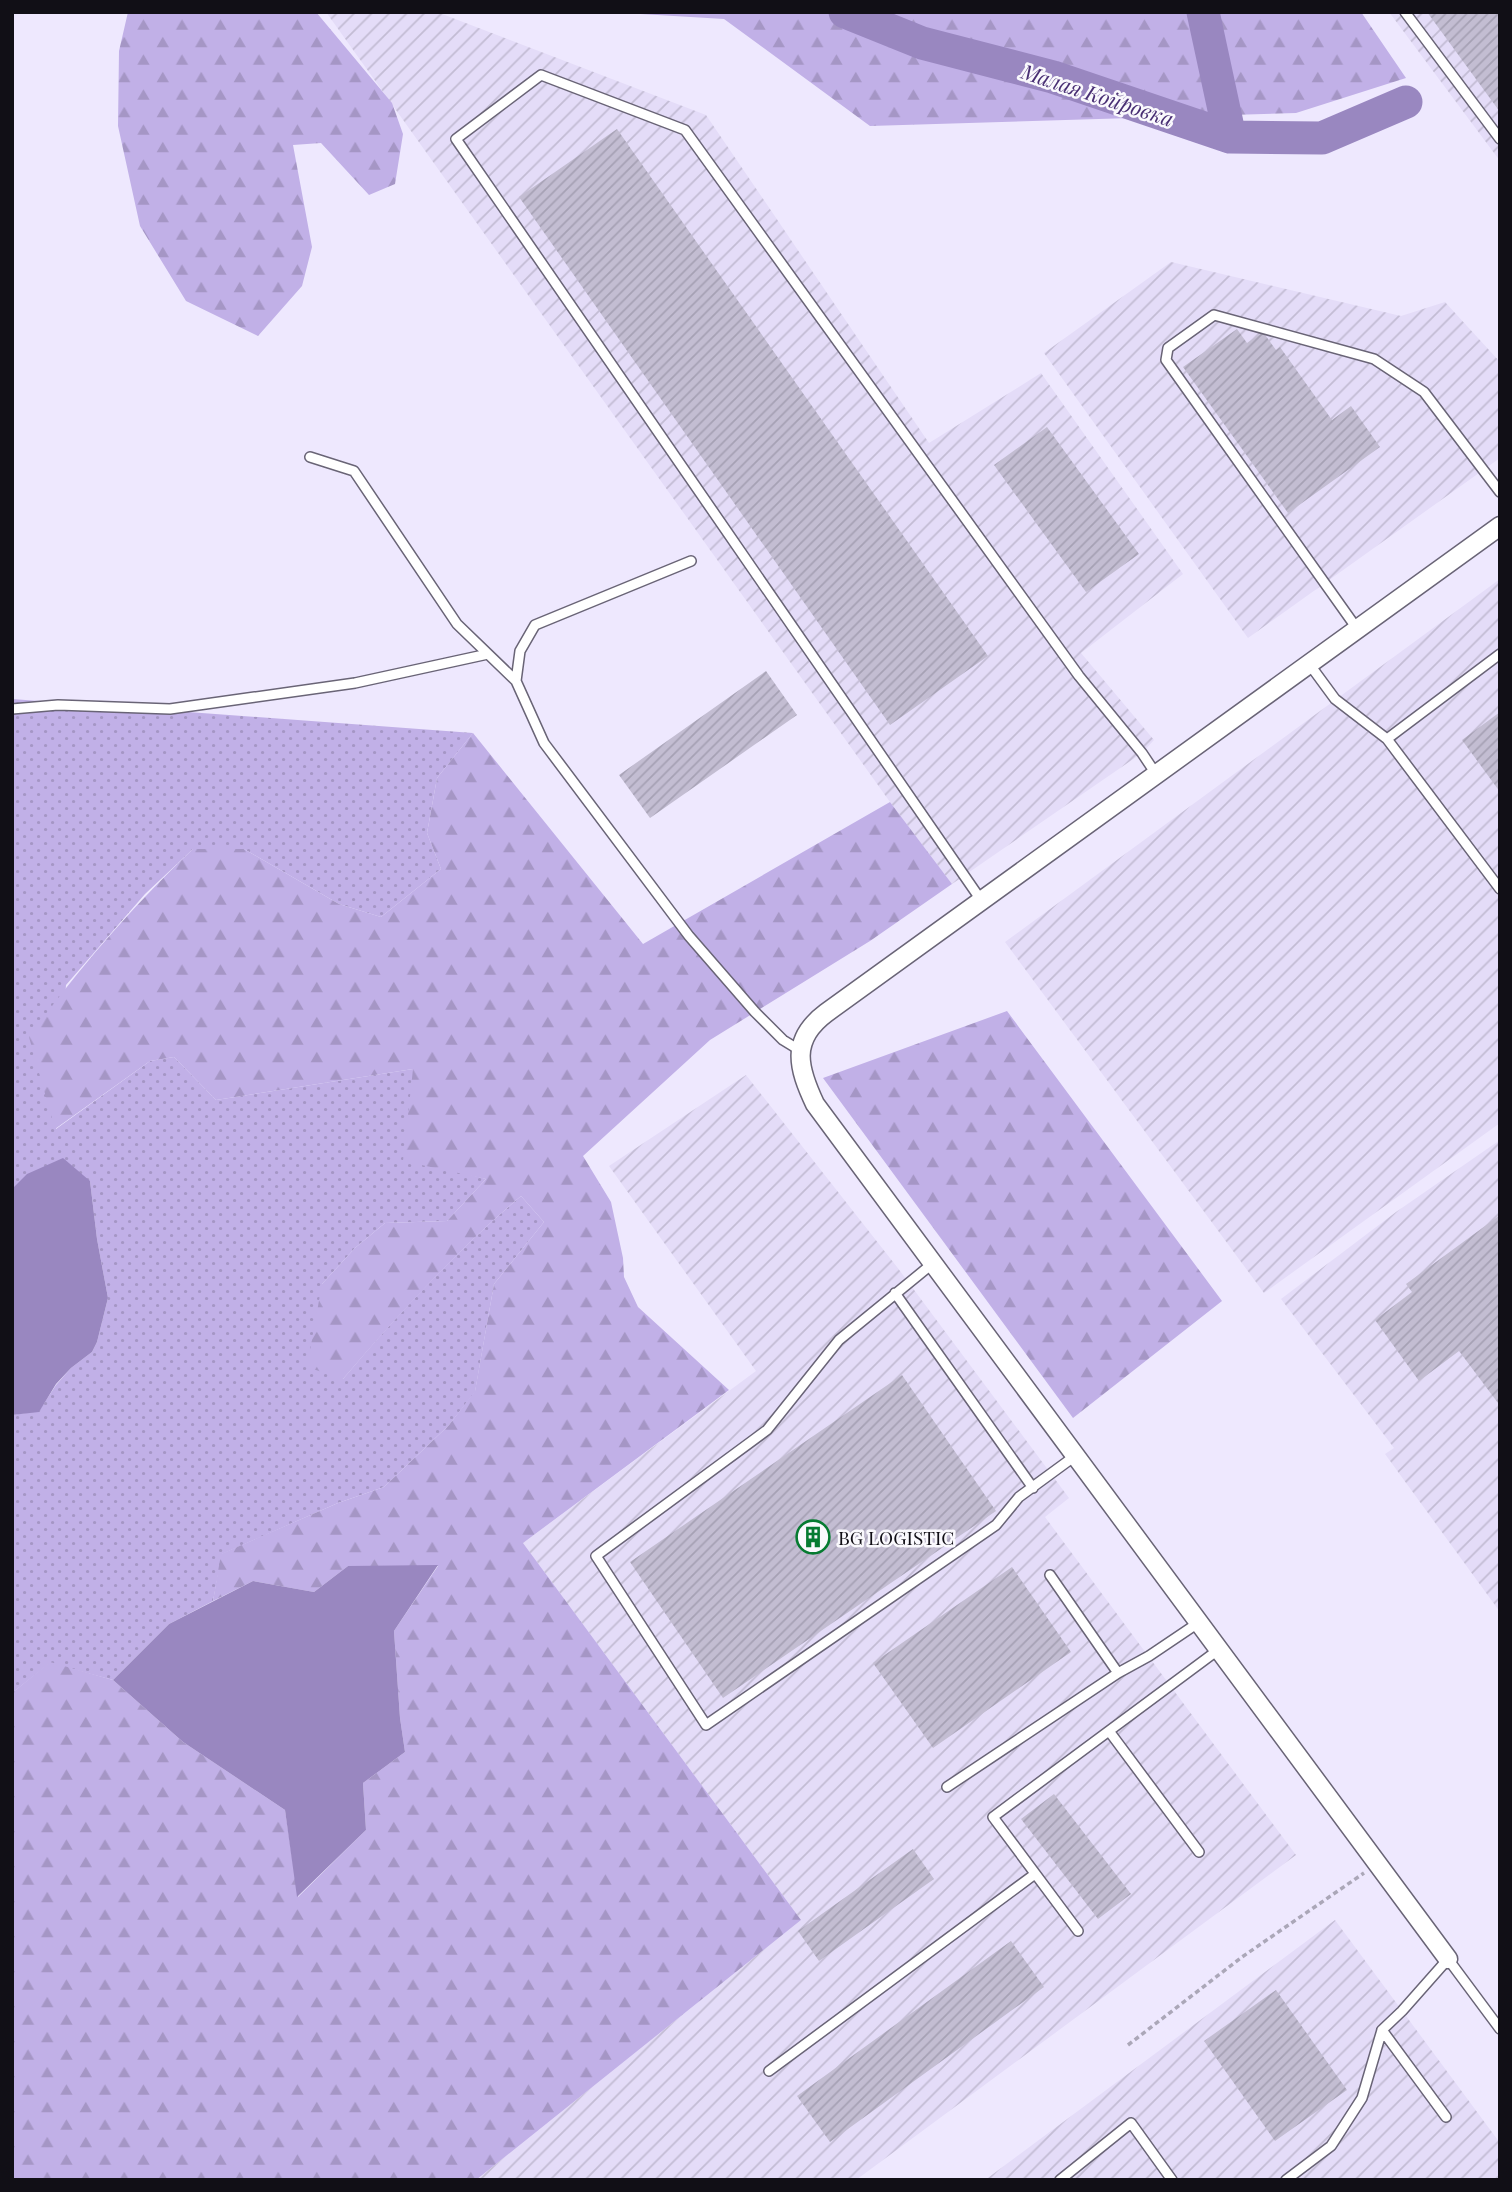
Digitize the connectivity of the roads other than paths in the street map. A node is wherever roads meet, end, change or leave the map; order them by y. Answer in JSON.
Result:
{"nodes":[{"id":1,"x":1405,"y":12,"type":"edge"},
{"id":2,"x":1500,"y":139,"type":"edge"},
{"id":3,"x":310,"y":457,"type":"dead end"},
{"id":4,"x":1500,"y":492,"type":"edge"},
{"id":5,"x":1500,"y":526,"type":"edge"},
{"id":6,"x":691,"y":561,"type":"dead end"},
{"id":7,"x":1358,"y":630,"type":"junction"},
{"id":8,"x":488,"y":654,"type":"junction"},
{"id":9,"x":1500,"y":654,"type":"edge"},
{"id":10,"x":1310,"y":665,"type":"junction"},
{"id":11,"x":516,"y":681,"type":"junction"},
{"id":12,"x":12,"y":709,"type":"edge"},
{"id":13,"x":1387,"y":739,"type":"junction"},
{"id":14,"x":1156,"y":774,"type":"junction"},
{"id":15,"x":1500,"y":889,"type":"edge"},
{"id":16,"x":981,"y":900,"type":"junction"},
{"id":17,"x":801,"y":1051,"type":"junction"},
{"id":18,"x":932,"y":1264,"type":"junction"},
{"id":19,"x":895,"y":1293,"type":"junction"},
{"id":20,"x":1075,"y":1457,"type":"junction"},
{"id":21,"x":1033,"y":1488,"type":"junction"},
{"id":22,"x":1050,"y":1575,"type":"dead end"},
{"id":23,"x":1198,"y":1623,"type":"junction"},
{"id":24,"x":1218,"y":1650,"type":"junction"},
{"id":25,"x":1118,"y":1673,"type":"junction"},
{"id":26,"x":1110,"y":1731,"type":"junction"},
{"id":27,"x":947,"y":1787,"type":"dead end"},
{"id":28,"x":1199,"y":1852,"type":"dead end"},
{"id":29,"x":1035,"y":1874,"type":"junction"},
{"id":30,"x":1078,"y":1931,"type":"dead end"},
{"id":31,"x":1448,"y":1959,"type":"junction"},
{"id":32,"x":1500,"y":2029,"type":"edge"},
{"id":33,"x":1382,"y":2030,"type":"junction"},
{"id":34,"x":769,"y":2071,"type":"dead end"},
{"id":35,"x":1446,"y":2117,"type":"dead end"},
{"id":36,"x":1060,"y":2180,"type":"edge"},
{"id":37,"x":1172,"y":2180,"type":"edge"},
{"id":38,"x":1286,"y":2180,"type":"edge"}],
"edges":[{"from":1,"to":2,"type":"lane"},
{"from":3,"to":8,"type":"lane"},
{"from":4,"to":7,"type":"lane"},
{"from":5,"to":7,"type":"street"},
{"from":6,"to":11,"type":"lane"},
{"from":7,"to":10,"type":"street"},
{"from":8,"to":11,"type":"lane"},
{"from":8,"to":12,"type":"lane"},
{"from":9,"to":13,"type":"lane"},
{"from":10,"to":13,"type":"lane"},
{"from":10,"to":14,"type":"street"},
{"from":11,"to":17,"type":"lane"},
{"from":13,"to":15,"type":"lane"},
{"from":14,"to":16,"type":"street"},
{"from":14,"to":16,"type":"lane"},
{"from":16,"to":17,"type":"street"},
{"from":17,"to":18,"type":"street"},
{"from":18,"to":19,"type":"lane"},
{"from":18,"to":20,"type":"street"},
{"from":19,"to":21,"type":"lane"},
{"from":19,"to":21,"type":"lane"},
{"from":20,"to":21,"type":"lane"},
{"from":20,"to":23,"type":"street"},
{"from":22,"to":25,"type":"lane"},
{"from":23,"to":24,"type":"street"},
{"from":23,"to":25,"type":"lane"},
{"from":24,"to":26,"type":"lane"},
{"from":24,"to":31,"type":"street"},
{"from":25,"to":27,"type":"lane"},
{"from":26,"to":28,"type":"lane"},
{"from":26,"to":29,"type":"lane"},
{"from":29,"to":30,"type":"lane"},
{"from":29,"to":34,"type":"lane"},
{"from":31,"to":32,"type":"lane"},
{"from":31,"to":33,"type":"lane"},
{"from":33,"to":35,"type":"lane"},
{"from":33,"to":38,"type":"lane"},
{"from":36,"to":37,"type":"lane"}]}
